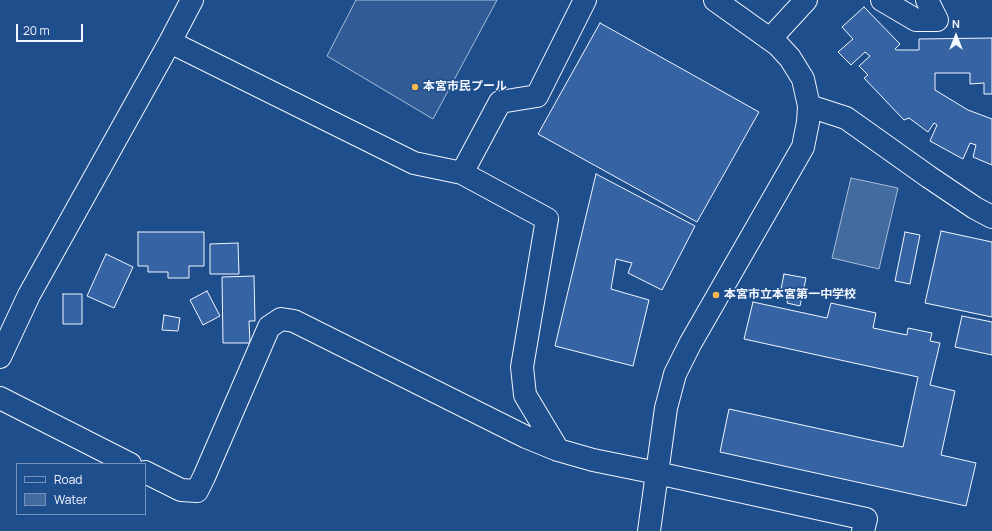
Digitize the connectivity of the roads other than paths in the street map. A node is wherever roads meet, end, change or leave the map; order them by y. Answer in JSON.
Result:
{"nodes":[{"id":1,"x":192,"y":0,"type":"edge"},
{"id":2,"x":585,"y":0,"type":"edge"},
{"id":3,"x":715,"y":0,"type":"edge"},
{"id":4,"x":806,"y":0,"type":"edge"},
{"id":5,"x":882,"y":0,"type":"edge"},
{"id":6,"x":927,"y":0,"type":"edge"},
{"id":7,"x":770,"y":39,"type":"junction"},
{"id":8,"x":170,"y":42,"type":"junction"},
{"id":9,"x":808,"y":106,"type":"junction"},
{"id":10,"x":462,"y":174,"type":"junction"},
{"id":11,"x":992,"y":217,"type":"edge"},
{"id":12,"x":0,"y":357,"type":"edge"},
{"id":13,"x":0,"y":398,"type":"edge"},
{"id":14,"x":558,"y":450,"type":"junction"},
{"id":15,"x":128,"y":463,"type":"edge"},
{"id":16,"x":146,"y":472,"type":"edge"},
{"id":17,"x":657,"y":472,"type":"junction"},
{"id":18,"x":649,"y":531,"type":"edge"},
{"id":19,"x":863,"y":531,"type":"edge"}],
"edges":[{"from":1,"to":8,"type":"street"},
{"from":2,"to":10,"type":"street"},
{"from":3,"to":7,"type":"street"},
{"from":4,"to":7,"type":"street"},
{"from":5,"to":6,"type":"street"},
{"from":7,"to":9,"type":"street"},
{"from":8,"to":10,"type":"street"},
{"from":8,"to":12,"type":"street"},
{"from":9,"to":11,"type":"street"},
{"from":9,"to":17,"type":"street"},
{"from":10,"to":14,"type":"street"},
{"from":13,"to":15,"type":"street"},
{"from":14,"to":16,"type":"street"},
{"from":14,"to":17,"type":"street"},
{"from":17,"to":18,"type":"street"},
{"from":17,"to":19,"type":"street"}]}
